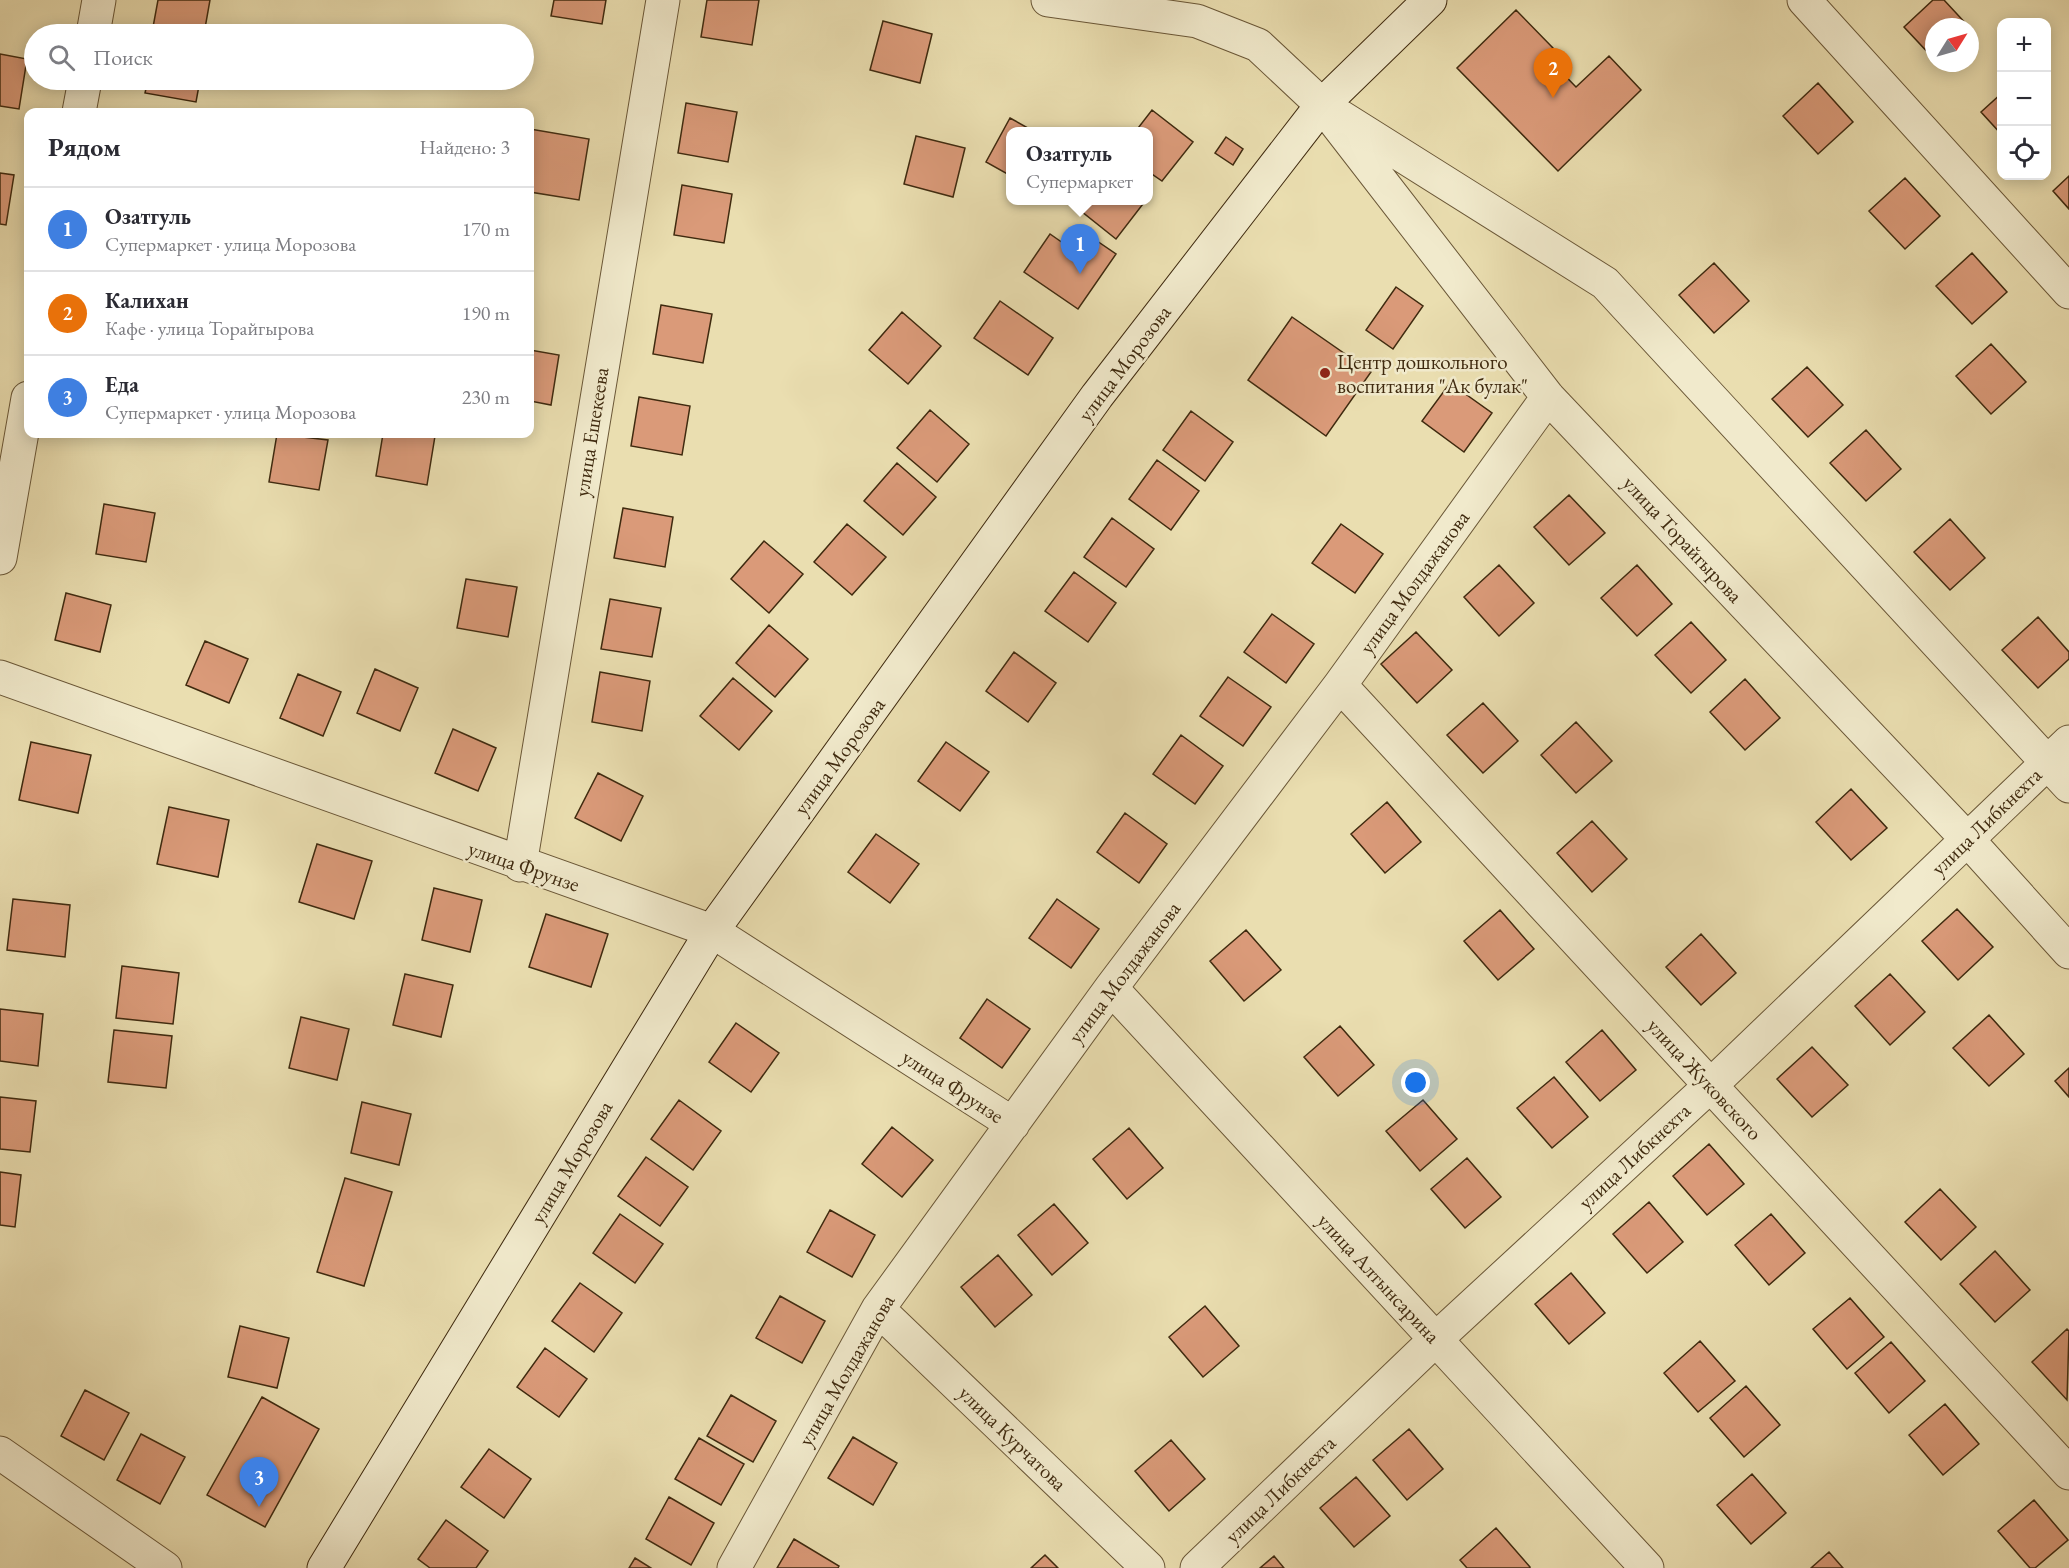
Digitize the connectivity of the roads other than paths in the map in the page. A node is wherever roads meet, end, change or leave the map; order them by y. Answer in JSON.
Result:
{"nodes":[{"id":1,"x":99,"y":0,"type":"edge"},
{"id":2,"x":663,"y":0,"type":"edge"},
{"id":3,"x":1048,"y":0,"type":"edge"},
{"id":4,"x":1430,"y":0,"type":"edge"},
{"id":5,"x":1804,"y":0,"type":"edge"},
{"id":6,"x":95,"y":24,"type":"edge"},
{"id":7,"x":83,"y":90,"type":"edge"},
{"id":8,"x":1322,"y":105,"type":"junction"},
{"id":9,"x":80,"y":108,"type":"edge"},
{"id":10,"x":2069,"y":292,"type":"edge"},
{"id":11,"x":1548,"y":397,"type":"junction"},
{"id":12,"x":24,"y":421,"type":"edge"},
{"id":13,"x":0,"y":558,"type":"edge"},
{"id":14,"x":0,"y":677,"type":"edge"},
{"id":15,"x":1340,"y":685,"type":"junction"},
{"id":16,"x":2058,"y":752,"type":"edge"},
{"id":17,"x":2069,"y":786,"type":"edge"},
{"id":18,"x":1967,"y":839,"type":"junction"},
{"id":19,"x":520,"y":865,"type":"junction"},
{"id":20,"x":712,"y":931,"type":"junction"},
{"id":21,"x":2069,"y":952,"type":"edge"},
{"id":22,"x":1111,"y":988,"type":"junction"},
{"id":23,"x":1711,"y":1085,"type":"junction"},
{"id":24,"x":1013,"y":1124,"type":"junction"},
{"id":25,"x":878,"y":1309,"type":"junction"},
{"id":26,"x":1436,"y":1339,"type":"junction"},
{"id":27,"x":0,"y":1453,"type":"edge"},
{"id":28,"x":2069,"y":1473,"type":"edge"},
{"id":29,"x":165,"y":1568,"type":"edge"},
{"id":30,"x":324,"y":1568,"type":"edge"},
{"id":31,"x":734,"y":1568,"type":"edge"},
{"id":32,"x":1148,"y":1568,"type":"edge"},
{"id":33,"x":1197,"y":1568,"type":"edge"},
{"id":34,"x":1647,"y":1568,"type":"edge"}],
"edges":[{"from":1,"to":6,"type":"street"},
{"from":2,"to":19,"type":"street","name":"улица Ешекеева"},
{"from":3,"to":8,"type":"street","name":"улица Торайгырова"},
{"from":4,"to":8,"type":"street","name":"улица Морозова"},
{"from":5,"to":10,"type":"street"},
{"from":7,"to":9,"type":"street"},
{"from":8,"to":11,"type":"street","name":"улица Торайгырова"},
{"from":8,"to":16,"type":"street","name":"улица Торайгырова"},
{"from":8,"to":20,"type":"street","name":"улица Морозова"},
{"from":11,"to":15,"type":"street","name":"улица Молдажанова"},
{"from":11,"to":18,"type":"street","name":"улица Торайгырова"},
{"from":12,"to":13,"type":"street"},
{"from":14,"to":19,"type":"street","name":"улица Фрунзе"},
{"from":15,"to":22,"type":"street","name":"улица Молдажанова"},
{"from":15,"to":23,"type":"street","name":"улица Жуковского"},
{"from":16,"to":17,"type":"street","name":"улица Торайгырова"},
{"from":16,"to":18,"type":"street","name":"улица Либкнехта"},
{"from":18,"to":21,"type":"street","name":"улица Торайгырова"},
{"from":18,"to":23,"type":"street","name":"улица Либкнехта"},
{"from":19,"to":20,"type":"street","name":"улица Фрунзе"},
{"from":20,"to":24,"type":"street","name":"улица Фрунзе"},
{"from":20,"to":30,"type":"street","name":"улица Морозова"},
{"from":22,"to":24,"type":"street","name":"улица Молдажанова"},
{"from":22,"to":26,"type":"street","name":"улица Алтынсарина"},
{"from":23,"to":26,"type":"street","name":"улица Либкнехта"},
{"from":23,"to":28,"type":"street","name":"улица Жуковского"},
{"from":24,"to":25,"type":"street","name":"улица Молдажанова"},
{"from":25,"to":31,"type":"street","name":"улица Молдажанова"},
{"from":25,"to":32,"type":"street","name":"улица Курчатова"},
{"from":26,"to":33,"type":"street","name":"улица Либкнехта"},
{"from":26,"to":34,"type":"street","name":"улица Алтынсарина"},
{"from":27,"to":29,"type":"street"}]}
